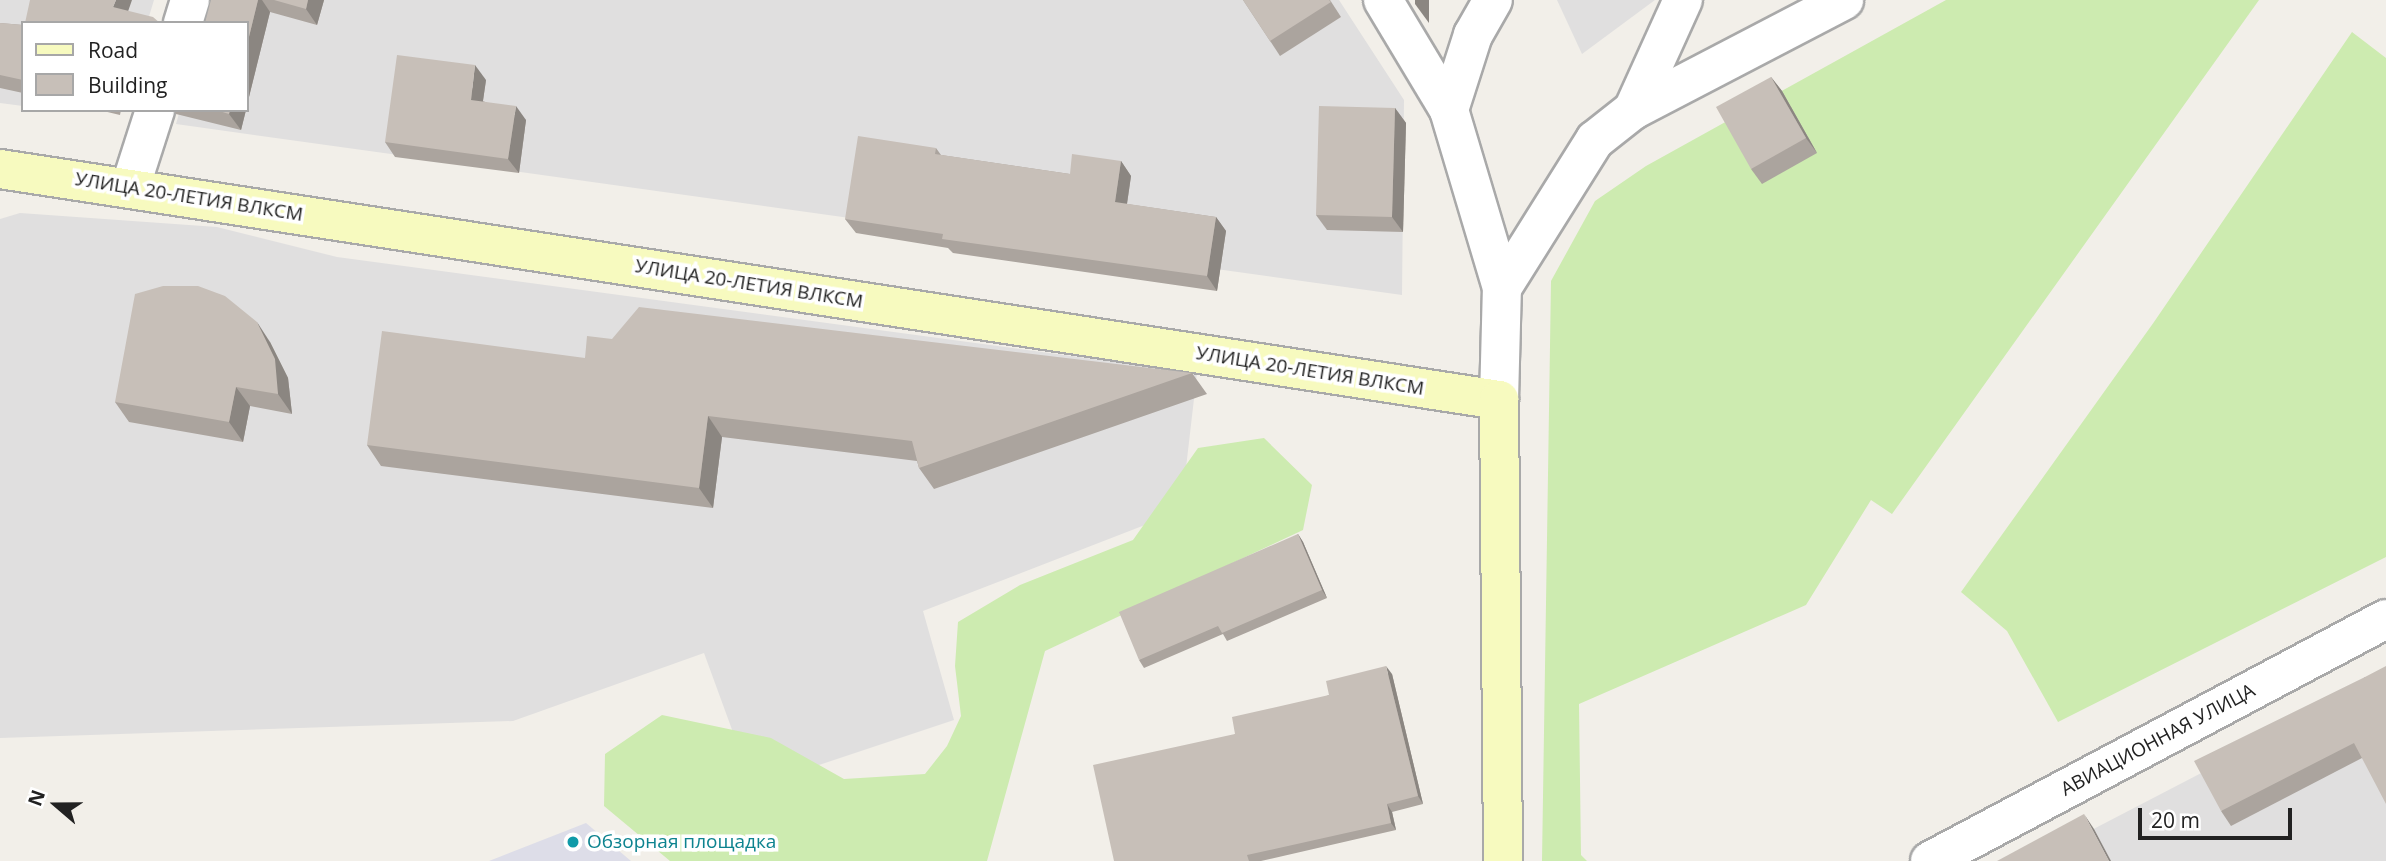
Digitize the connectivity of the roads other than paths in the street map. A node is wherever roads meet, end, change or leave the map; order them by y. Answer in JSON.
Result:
{"nodes":[{"id":1,"x":190,"y":0,"type":"edge"},
{"id":2,"x":1383,"y":0,"type":"edge"},
{"id":3,"x":1493,"y":0,"type":"edge"},
{"id":4,"x":1683,"y":0,"type":"edge"},
{"id":5,"x":1844,"y":0,"type":"edge"},
{"id":6,"x":184,"y":21,"type":"edge"},
{"id":7,"x":1449,"y":110,"type":"junction"},
{"id":8,"x":1633,"y":110,"type":"junction"},
{"id":9,"x":154,"y":112,"type":"edge"},
{"id":10,"x":0,"y":169,"type":"edge"},
{"id":11,"x":130,"y":188,"type":"junction"},
{"id":12,"x":1502,"y":288,"type":"junction"},
{"id":13,"x":1499,"y":400,"type":"junction"},
{"id":14,"x":2386,"y":619,"type":"edge"},
{"id":15,"x":1503,"y":861,"type":"edge"},
{"id":16,"x":1930,"y":861,"type":"edge"}],
"edges":[{"from":1,"to":6,"type":"street"},
{"from":2,"to":7,"type":"street"},
{"from":3,"to":7,"type":"street"},
{"from":4,"to":8,"type":"street"},
{"from":5,"to":8,"type":"street"},
{"from":7,"to":12,"type":"street"},
{"from":8,"to":12,"type":"street"},
{"from":9,"to":11,"type":"street"},
{"from":10,"to":11,"type":"street","name":"УЛИЦА 20-ЛЕТИЯ ВЛКСМ"},
{"from":11,"to":13,"type":"street","name":"УЛИЦА 20-ЛЕТИЯ ВЛКСМ"},
{"from":12,"to":13,"type":"street"},
{"from":13,"to":15,"type":"street"},
{"from":14,"to":16,"type":"street","name":"АВИАЦИОННАЯ УЛИЦА"}]}
